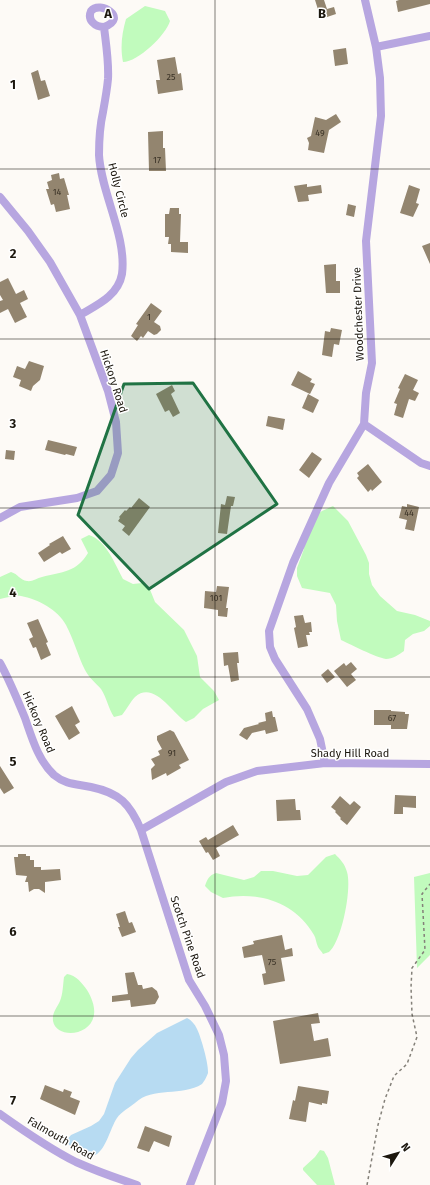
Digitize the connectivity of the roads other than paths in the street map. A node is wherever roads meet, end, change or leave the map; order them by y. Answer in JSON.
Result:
{"nodes":[{"id":1,"x":365,"y":0,"type":"edge"},
{"id":2,"x":104,"y":27,"type":"dead end"},
{"id":3,"x":430,"y":36,"type":"edge"},
{"id":4,"x":376,"y":47,"type":"junction"},
{"id":5,"x":0,"y":197,"type":"edge"},
{"id":6,"x":80,"y":315,"type":"junction"},
{"id":7,"x":364,"y":424,"type":"junction"},
{"id":8,"x":430,"y":466,"type":"edge"},
{"id":9,"x":0,"y":518,"type":"edge"},
{"id":10,"x":0,"y":663,"type":"edge"},
{"id":11,"x":325,"y":763,"type":"junction"},
{"id":12,"x":430,"y":764,"type":"edge"},
{"id":13,"x":141,"y":830,"type":"junction"},
{"id":14,"x":0,"y":1114,"type":"edge"},
{"id":15,"x":137,"y":1185,"type":"edge"},
{"id":16,"x":190,"y":1185,"type":"edge"}],
"edges":[{"from":1,"to":4,"type":"street","name":"Woodchester Drive"},
{"from":2,"to":6,"type":"street","name":"Holly Circle"},
{"from":3,"to":4,"type":"street"},
{"from":4,"to":7,"type":"street","name":"Woodchester Drive"},
{"from":5,"to":6,"type":"street","name":"Hickory Road"},
{"from":6,"to":9,"type":"street","name":"Hickory Road"},
{"from":7,"to":8,"type":"street"},
{"from":7,"to":11,"type":"street","name":"Woodchester Drive"},
{"from":10,"to":13,"type":"street","name":"Hickory Road"},
{"from":11,"to":12,"type":"street","name":"Shady Hill Road"},
{"from":11,"to":13,"type":"street","name":"Shady Hill Road"},
{"from":13,"to":16,"type":"street","name":"Scotch Pine Road"},
{"from":14,"to":15,"type":"street","name":"Falmouth Road"}]}
